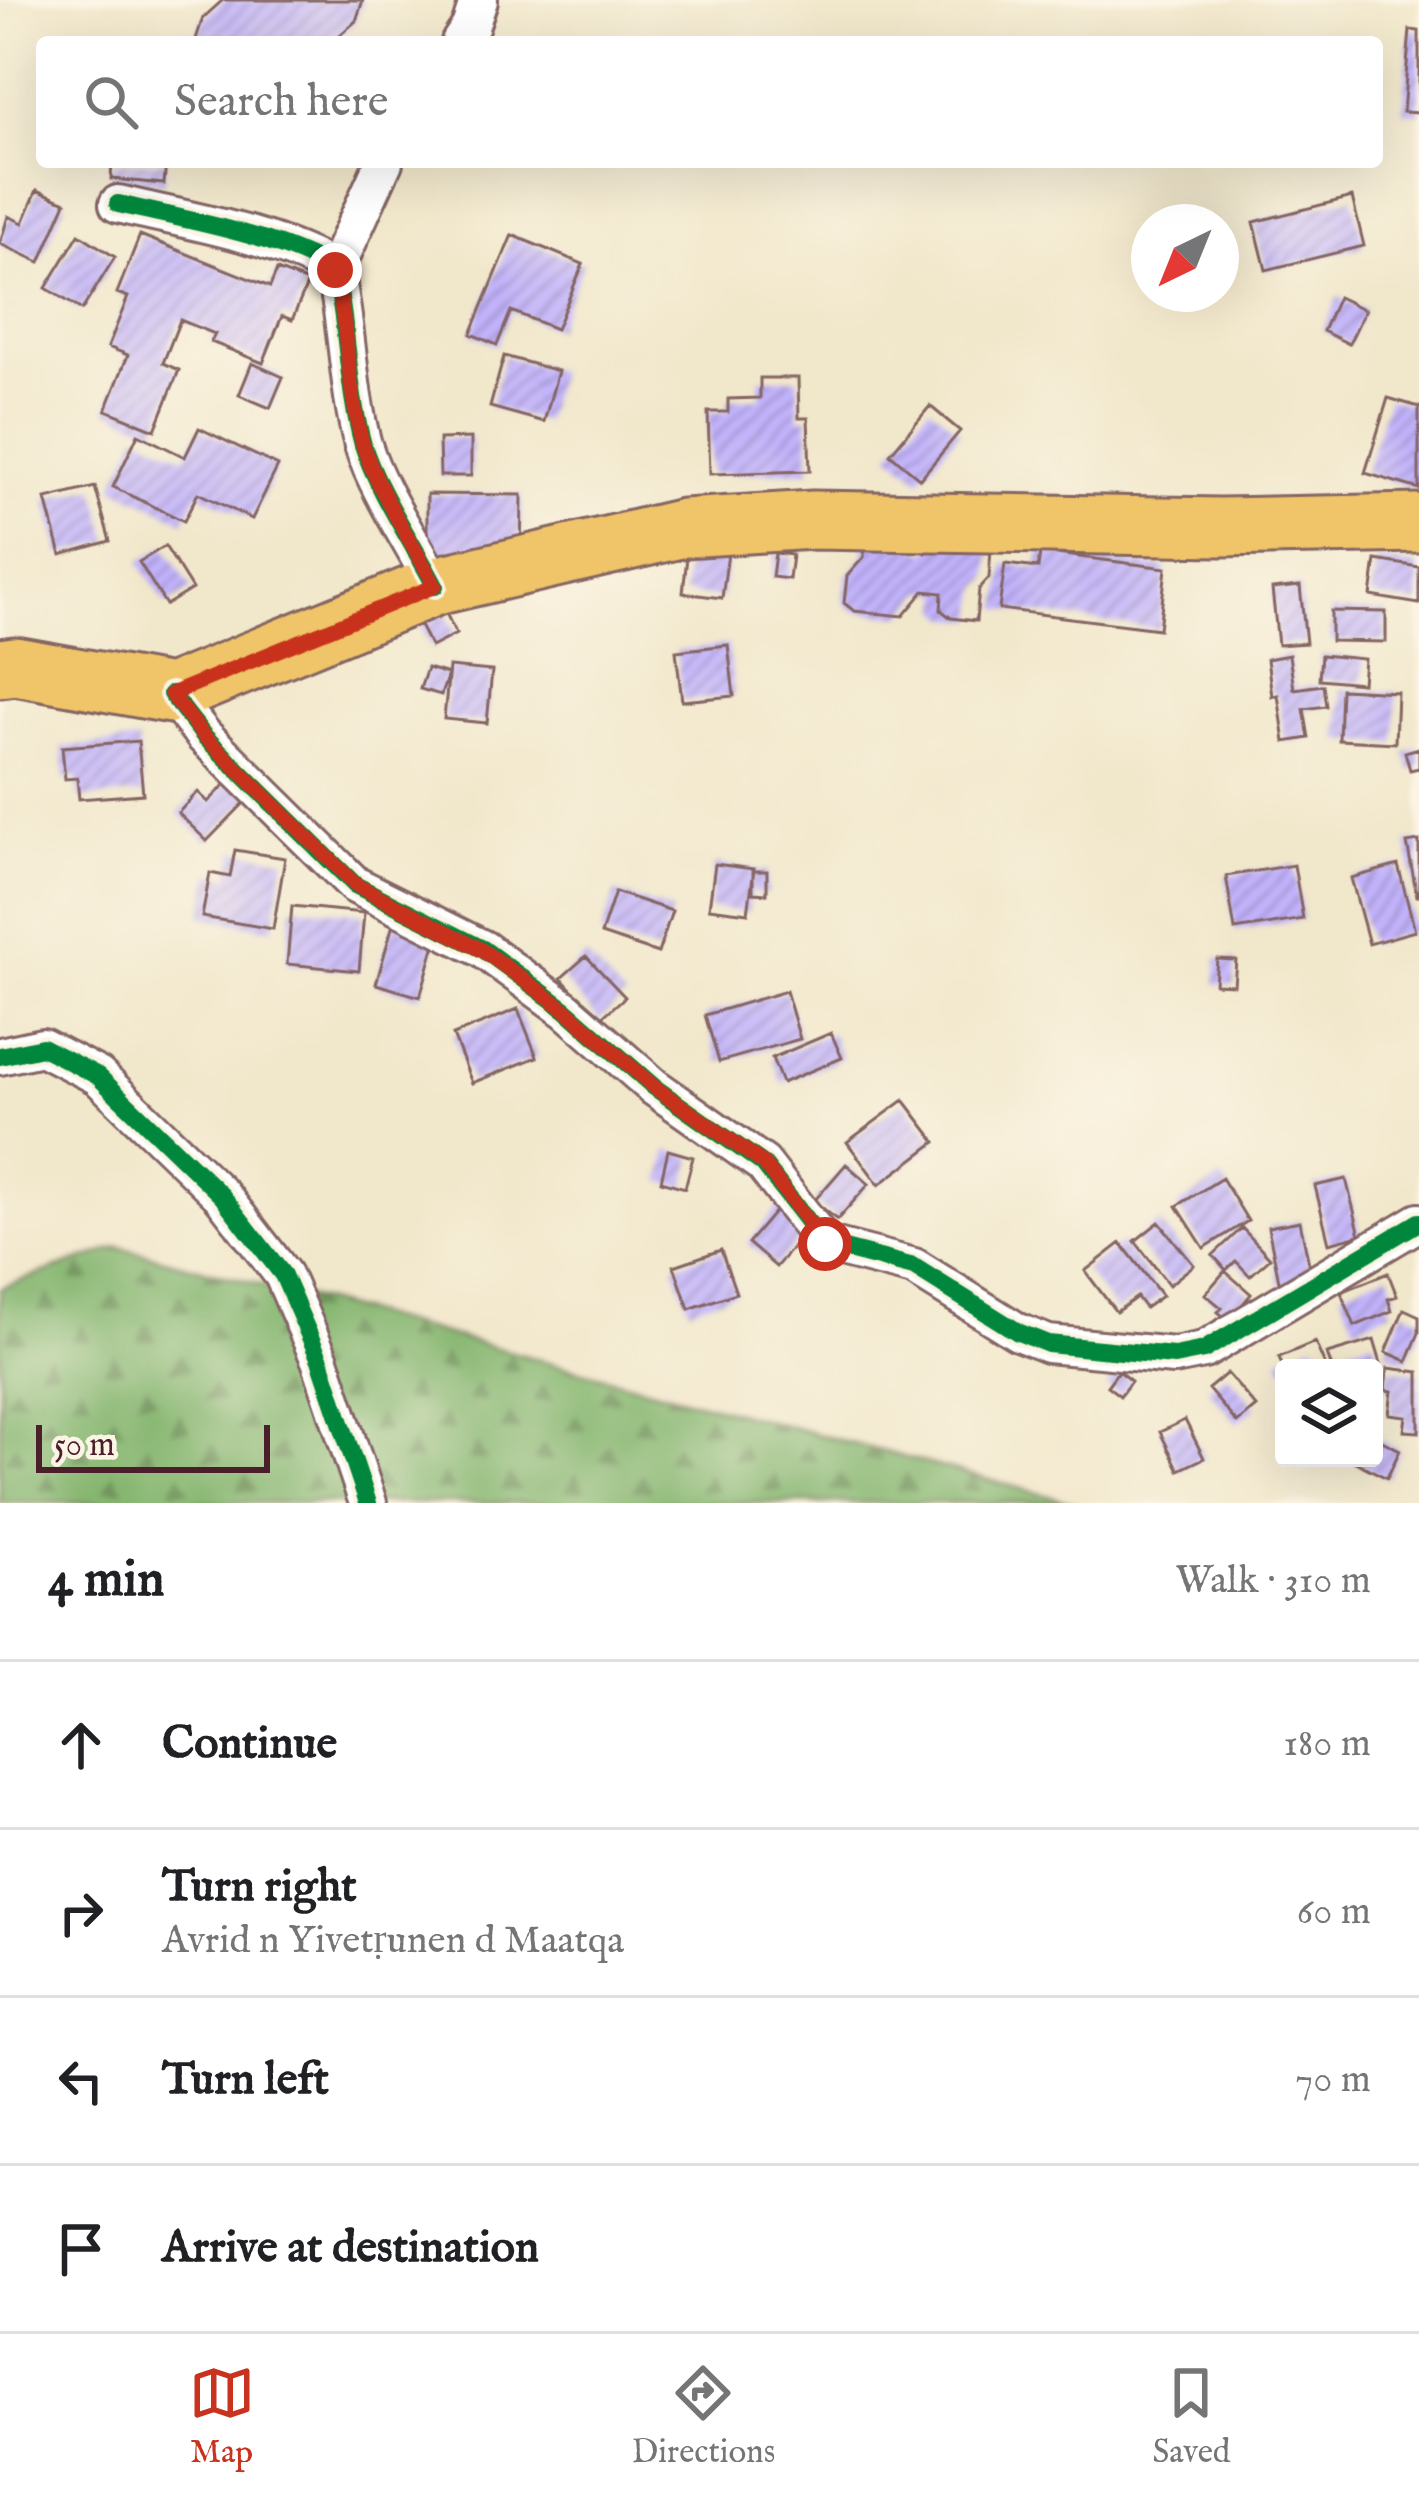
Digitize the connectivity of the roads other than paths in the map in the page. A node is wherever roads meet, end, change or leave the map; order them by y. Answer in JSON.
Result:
{"nodes":[{"id":1,"x":479,"y":0,"type":"edge"},
{"id":2,"x":464,"y":36,"type":"edge"},
{"id":3,"x":381,"y":168,"type":"edge"},
{"id":4,"x":118,"y":204,"type":"dead end"},
{"id":5,"x":335,"y":270,"type":"junction"},
{"id":6,"x":1419,"y":524,"type":"edge"},
{"id":7,"x":435,"y":586,"type":"junction"},
{"id":8,"x":0,"y":668,"type":"edge"},
{"id":9,"x":171,"y":694,"type":"junction"},
{"id":10,"x":0,"y":1056,"type":"edge"},
{"id":11,"x":1419,"y":1222,"type":"edge"},
{"id":12,"x":368,"y":1503,"type":"edge"}],
"edges":[{"from":1,"to":2,"type":"street"},
{"from":3,"to":5,"type":"street"},
{"from":4,"to":5,"type":"street"},
{"from":5,"to":7,"type":"street"},
{"from":6,"to":7,"type":"main road"},
{"from":7,"to":9,"type":"main road"},
{"from":8,"to":9,"type":"main road"},
{"from":9,"to":11,"type":"street"},
{"from":10,"to":12,"type":"street"}]}
